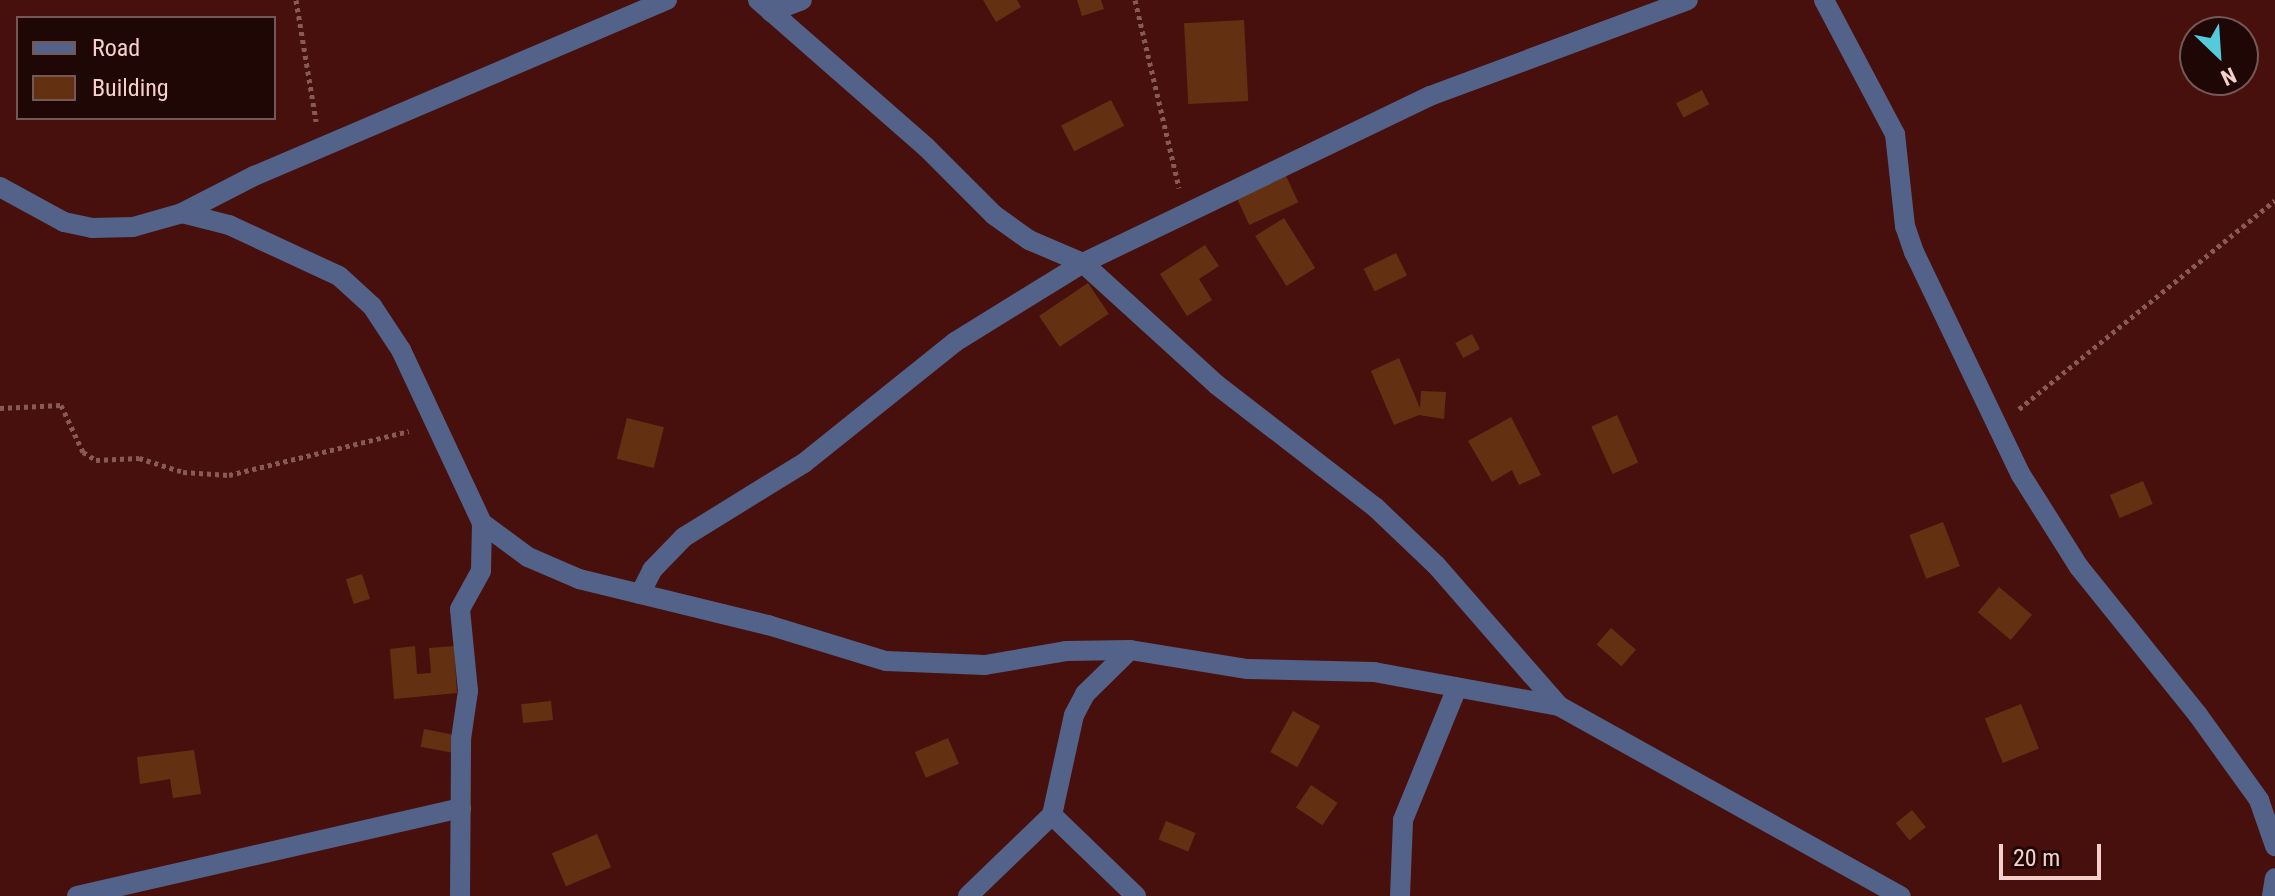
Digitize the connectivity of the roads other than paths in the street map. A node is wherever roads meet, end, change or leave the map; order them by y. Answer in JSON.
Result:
{"nodes":[{"id":1,"x":667,"y":0,"type":"edge"},
{"id":2,"x":802,"y":0,"type":"edge"},
{"id":3,"x":1688,"y":0,"type":"edge"},
{"id":4,"x":1824,"y":0,"type":"edge"},
{"id":5,"x":764,"y":6,"type":"edge"},
{"id":6,"x":0,"y":187,"type":"edge"},
{"id":7,"x":182,"y":213,"type":"junction"},
{"id":8,"x":1083,"y":263,"type":"junction"},
{"id":9,"x":482,"y":523,"type":"junction"},
{"id":10,"x":640,"y":594,"type":"junction"},
{"id":11,"x":1130,"y":650,"type":"junction"},
{"id":12,"x":1456,"y":690,"type":"junction"},
{"id":13,"x":1559,"y":706,"type":"junction"},
{"id":14,"x":461,"y":808,"type":"junction"},
{"id":15,"x":1052,"y":815,"type":"junction"},
{"id":16,"x":2275,"y":846,"type":"edge"},
{"id":17,"x":2275,"y":878,"type":"edge"},
{"id":18,"x":77,"y":896,"type":"edge"},
{"id":19,"x":460,"y":896,"type":"edge"},
{"id":20,"x":968,"y":896,"type":"edge"},
{"id":21,"x":1136,"y":896,"type":"edge"},
{"id":22,"x":1400,"y":896,"type":"edge"},
{"id":23,"x":1901,"y":896,"type":"edge"},
{"id":24,"x":2272,"y":896,"type":"edge"}],
"edges":[{"from":1,"to":7,"type":"street"},
{"from":2,"to":5,"type":"street"},
{"from":3,"to":8,"type":"street"},
{"from":4,"to":16,"type":"street"},
{"from":5,"to":8,"type":"street"},
{"from":6,"to":7,"type":"street"},
{"from":7,"to":9,"type":"street"},
{"from":8,"to":10,"type":"street"},
{"from":8,"to":13,"type":"street"},
{"from":9,"to":10,"type":"street"},
{"from":9,"to":14,"type":"street"},
{"from":10,"to":11,"type":"street"},
{"from":11,"to":12,"type":"street"},
{"from":11,"to":15,"type":"street"},
{"from":12,"to":13,"type":"street"},
{"from":12,"to":22,"type":"street"},
{"from":13,"to":23,"type":"street"},
{"from":14,"to":18,"type":"street"},
{"from":14,"to":19,"type":"street"},
{"from":15,"to":20,"type":"street"},
{"from":15,"to":21,"type":"street"},
{"from":17,"to":24,"type":"street"}]}
